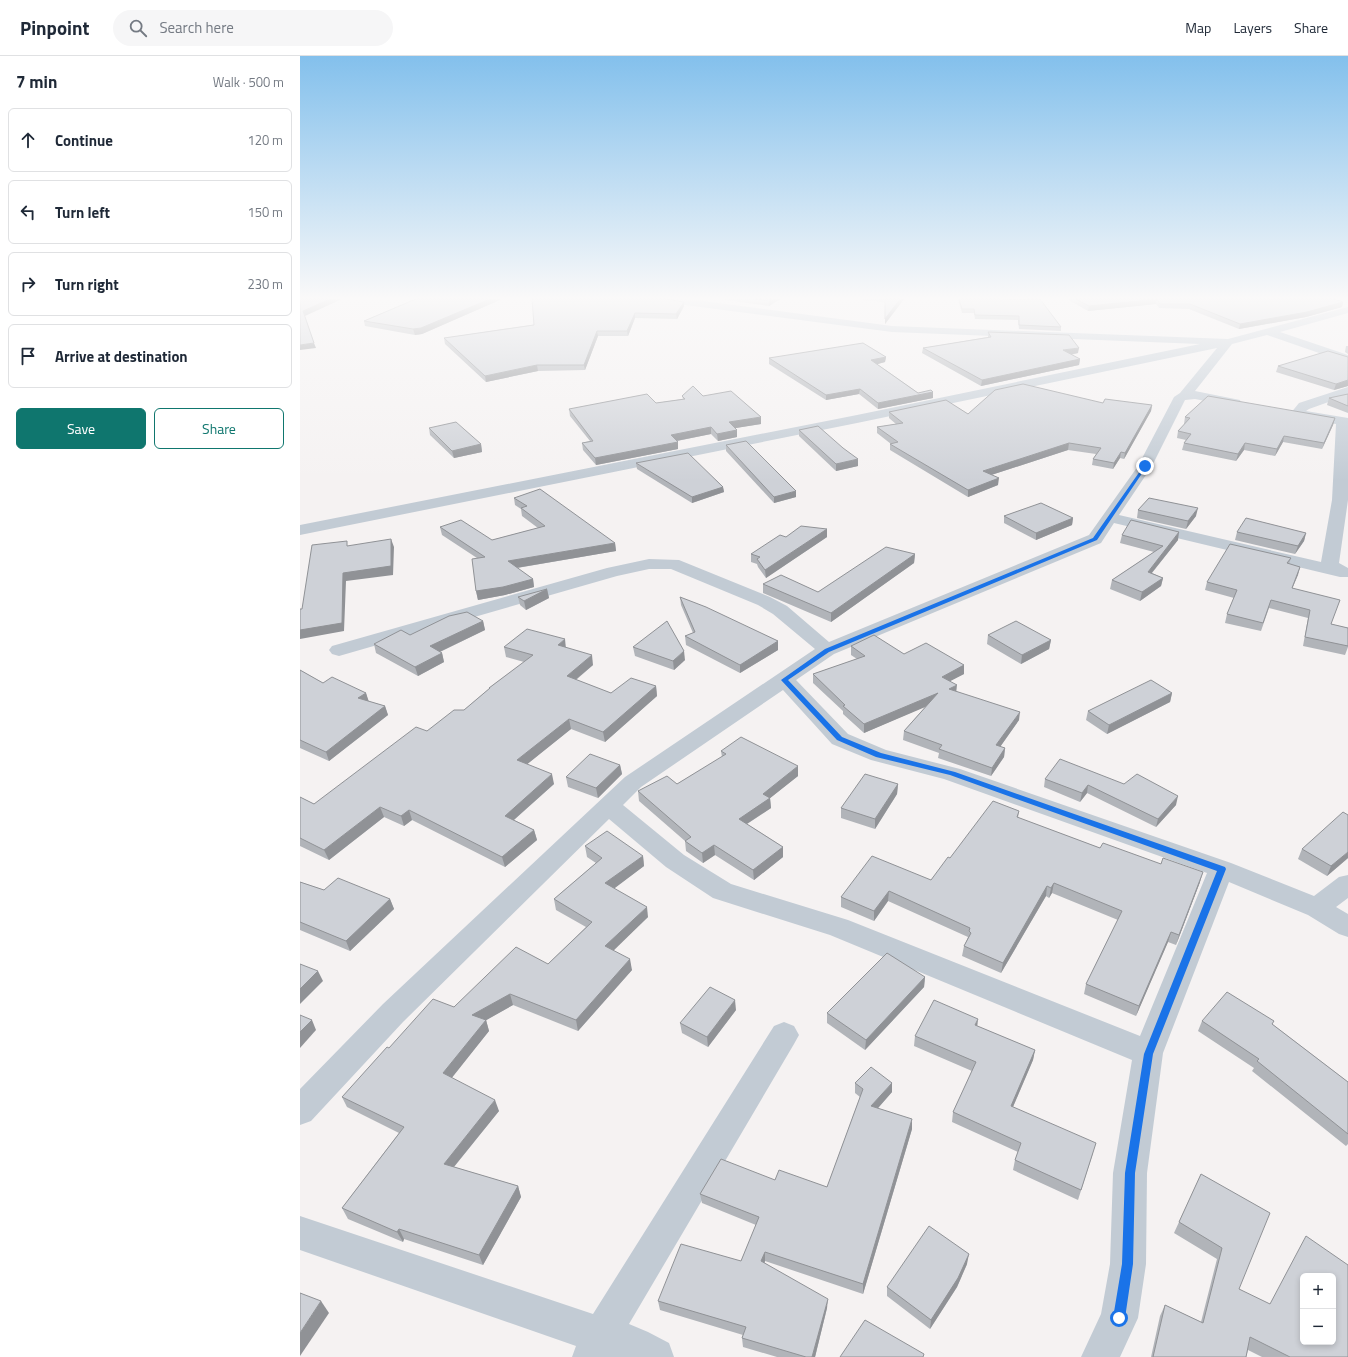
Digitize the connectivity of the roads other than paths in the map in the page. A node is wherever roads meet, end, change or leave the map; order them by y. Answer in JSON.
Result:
{"nodes":[{"id":1,"x":1142,"y":360,"type":"edge"},
{"id":2,"x":1214,"y":360,"type":"edge"},
{"id":3,"x":1348,"y":391,"type":"edge"},
{"id":4,"x":1185,"y":395,"type":"junction"},
{"id":5,"x":1254,"y":406,"type":"edge"},
{"id":6,"x":1275,"y":410,"type":"edge"},
{"id":7,"x":1297,"y":414,"type":"junction"},
{"id":8,"x":1345,"y":422,"type":"edge"},
{"id":9,"x":1111,"y":518,"type":"junction"},
{"id":10,"x":300,"y":530,"type":"edge"},
{"id":11,"x":1344,"y":573,"type":"edge"},
{"id":12,"x":338,"y":650,"type":"dead end"},
{"id":13,"x":827,"y":650,"type":"junction"},
{"id":14,"x":784,"y":680,"type":"junction"},
{"id":15,"x":608,"y":806,"type":"junction"},
{"id":16,"x":1222,"y":869,"type":"junction"},
{"id":17,"x":1348,"y":884,"type":"edge"},
{"id":18,"x":1317,"y":908,"type":"junction"},
{"id":19,"x":1348,"y":927,"type":"edge"},
{"id":20,"x":784,"y":1035,"type":"dead end"},
{"id":21,"x":1148,"y":1054,"type":"junction"},
{"id":22,"x":300,"y":1111,"type":"edge"},
{"id":23,"x":300,"y":1233,"type":"edge"},
{"id":24,"x":596,"y":1346,"type":"edge"},
{"id":25,"x":655,"y":1357,"type":"edge"},
{"id":26,"x":1100,"y":1357,"type":"edge"}],
"edges":[{"from":1,"to":10,"type":"street"},
{"from":2,"to":4,"type":"street"},
{"from":3,"to":7,"type":"street"},
{"from":4,"to":5,"type":"street"},
{"from":4,"to":9,"type":"street"},
{"from":6,"to":7,"type":"street"},
{"from":7,"to":8,"type":"street"},
{"from":8,"to":11,"type":"street"},
{"from":9,"to":11,"type":"street"},
{"from":9,"to":13,"type":"street"},
{"from":12,"to":13,"type":"street"},
{"from":13,"to":14,"type":"street"},
{"from":14,"to":15,"type":"street"},
{"from":14,"to":16,"type":"street"},
{"from":15,"to":21,"type":"street"},
{"from":15,"to":22,"type":"street"},
{"from":16,"to":18,"type":"street"},
{"from":16,"to":21,"type":"street"},
{"from":17,"to":18,"type":"street"},
{"from":18,"to":19,"type":"street"},
{"from":20,"to":24,"type":"street"},
{"from":21,"to":26,"type":"street"},
{"from":23,"to":24,"type":"street"},
{"from":24,"to":25,"type":"street"}]}
